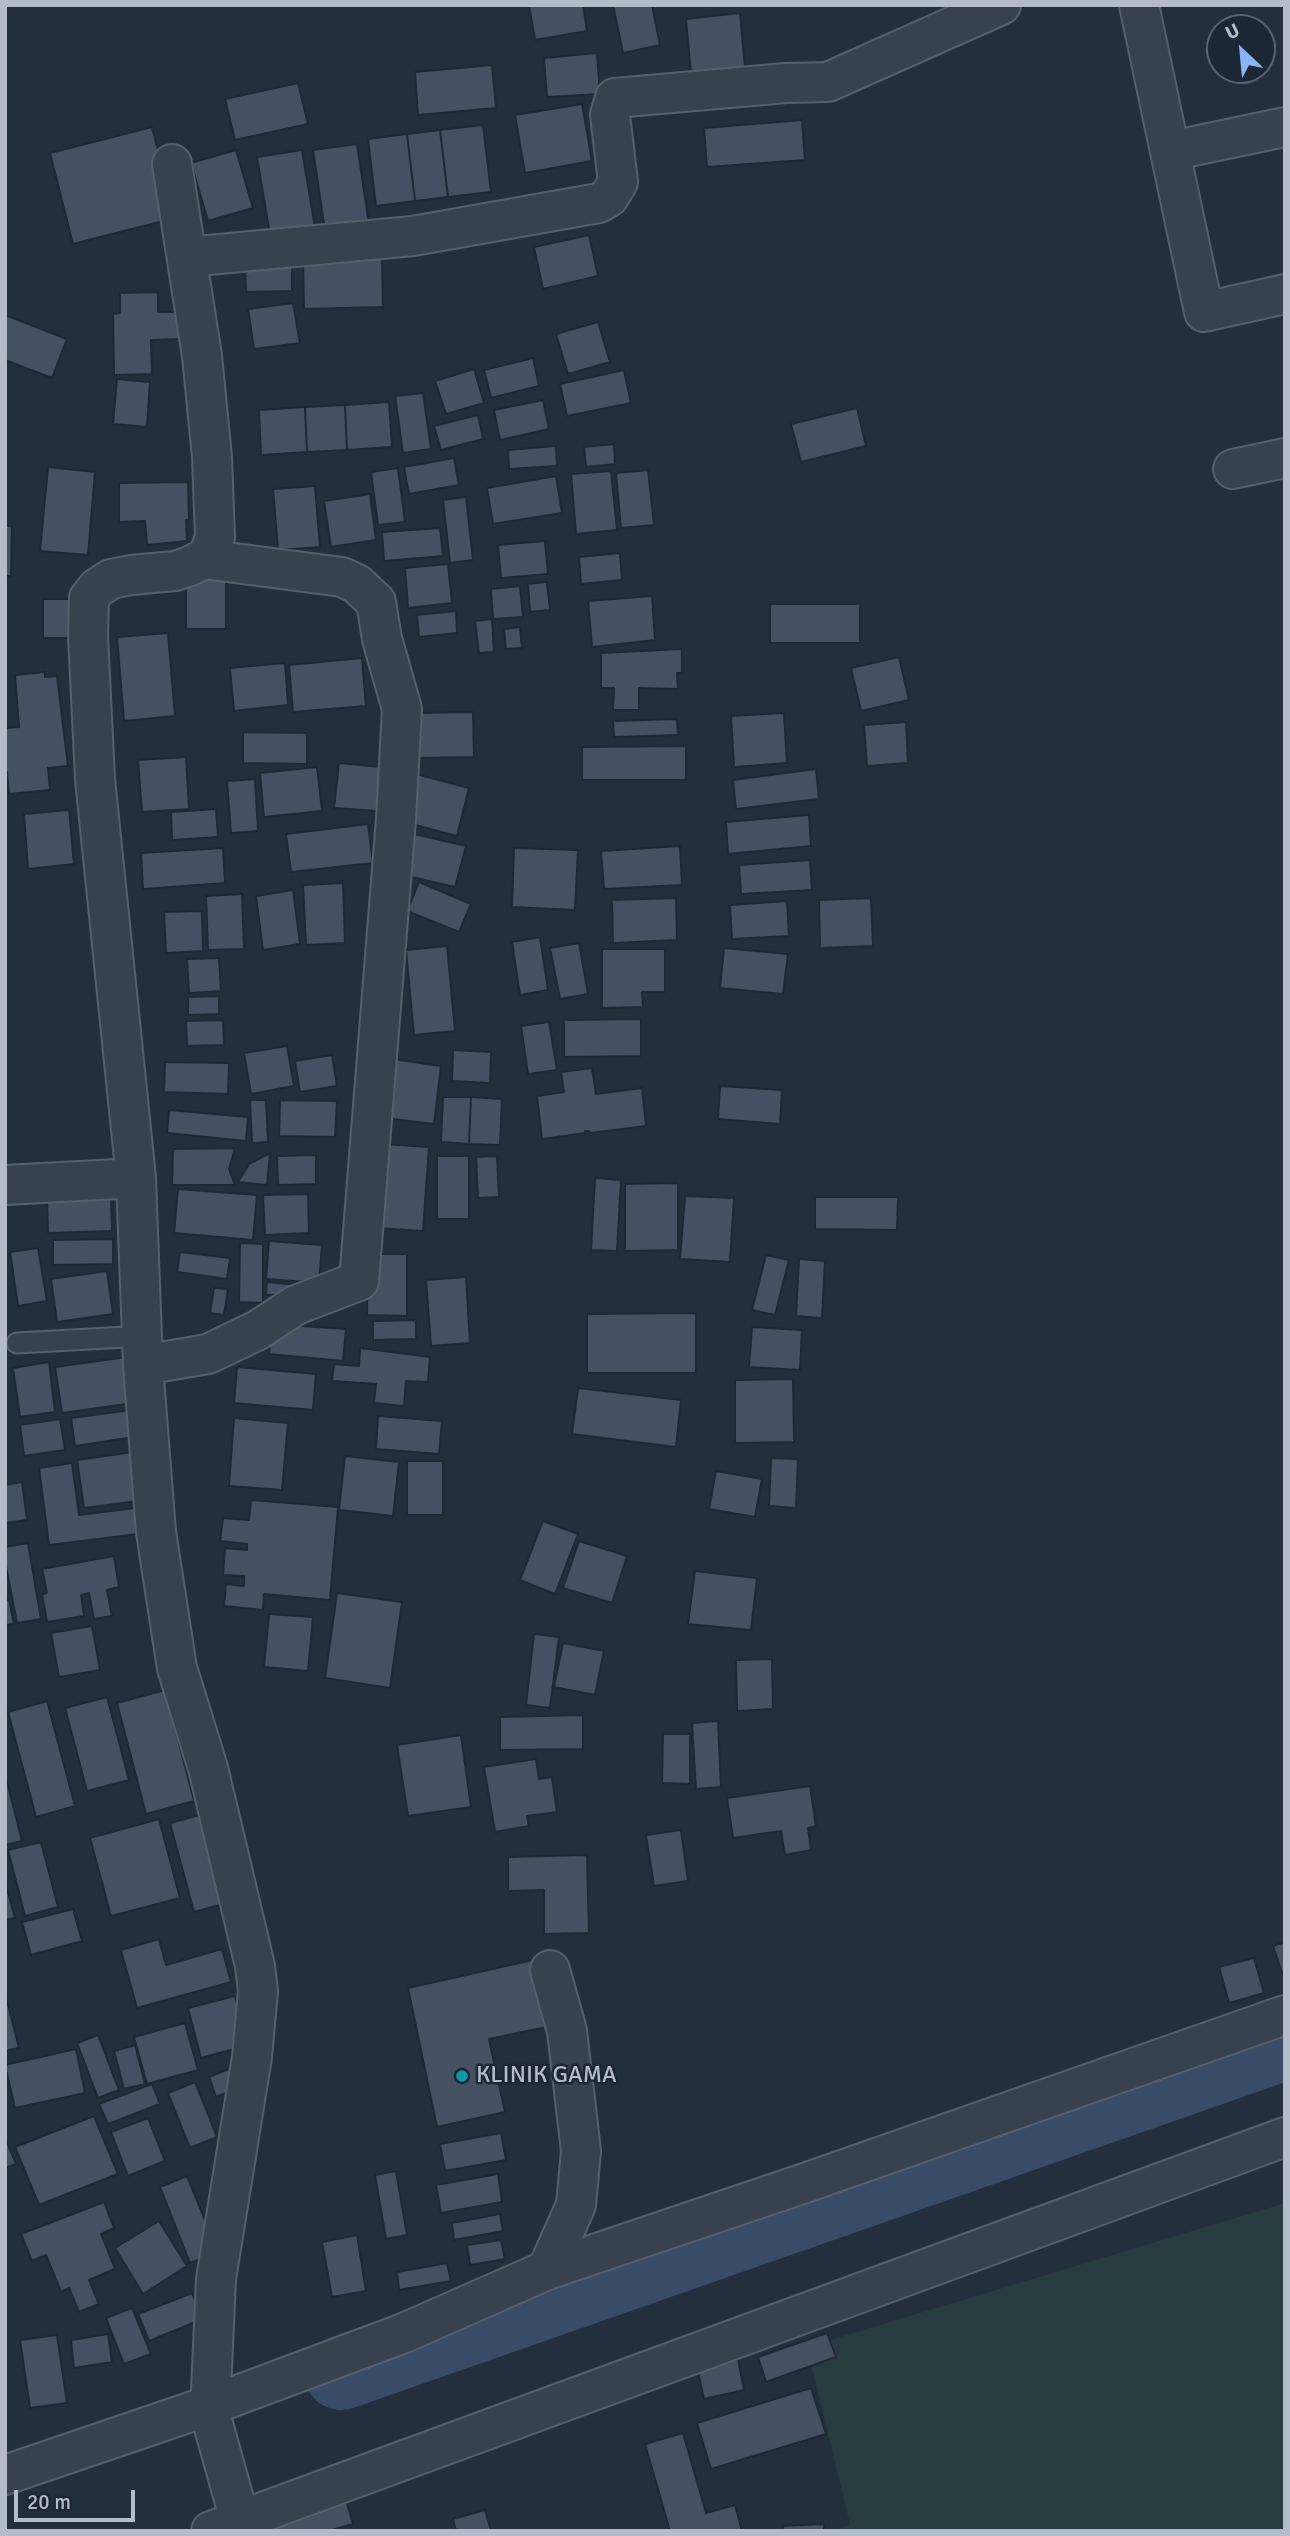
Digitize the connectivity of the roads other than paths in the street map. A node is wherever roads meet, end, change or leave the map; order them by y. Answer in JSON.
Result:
{"nodes":[{"id":1,"x":1001,"y":5,"type":"edge"},
{"id":2,"x":1139,"y":5,"type":"edge"},
{"id":3,"x":1285,"y":127,"type":"edge"},
{"id":4,"x":1170,"y":152,"type":"junction"},
{"id":5,"x":172,"y":164,"type":"dead end"},
{"id":6,"x":187,"y":257,"type":"junction"},
{"id":7,"x":1285,"y":295,"type":"edge"},
{"id":8,"x":1285,"y":458,"type":"edge"},
{"id":9,"x":1233,"y":469,"type":"dead end"},
{"id":10,"x":204,"y":559,"type":"junction"},
{"id":11,"x":136,"y":1178,"type":"junction"},
{"id":12,"x":5,"y":1185,"type":"edge"},
{"id":13,"x":17,"y":1343,"type":"dead end"},
{"id":14,"x":144,"y":1350,"type":"junction"},
{"id":15,"x":550,"y":1970,"type":"dead end"},
{"id":16,"x":1285,"y":2015,"type":"edge"},
{"id":17,"x":1285,"y":2137,"type":"edge"},
{"id":18,"x":547,"y":2270,"type":"junction"},
{"id":19,"x":211,"y":2409,"type":"junction"},
{"id":20,"x":5,"y":2475,"type":"edge"},
{"id":21,"x":233,"y":2520,"type":"edge"}],
"edges":[{"from":1,"to":6,"type":"street"},
{"from":2,"to":4,"type":"street"},
{"from":3,"to":4,"type":"street"},
{"from":4,"to":7,"type":"street"},
{"from":5,"to":6,"type":"street"},
{"from":6,"to":10,"type":"street"},
{"from":8,"to":9,"type":"street"},
{"from":10,"to":11,"type":"street"},
{"from":10,"to":14,"type":"street"},
{"from":11,"to":12,"type":"street"},
{"from":11,"to":14,"type":"street"},
{"from":13,"to":14,"type":"lane"},
{"from":14,"to":19,"type":"street"},
{"from":15,"to":18,"type":"street"},
{"from":16,"to":18,"type":"street"},
{"from":17,"to":21,"type":"street"},
{"from":18,"to":19,"type":"street"},
{"from":19,"to":20,"type":"street"},
{"from":19,"to":21,"type":"street"}]}
